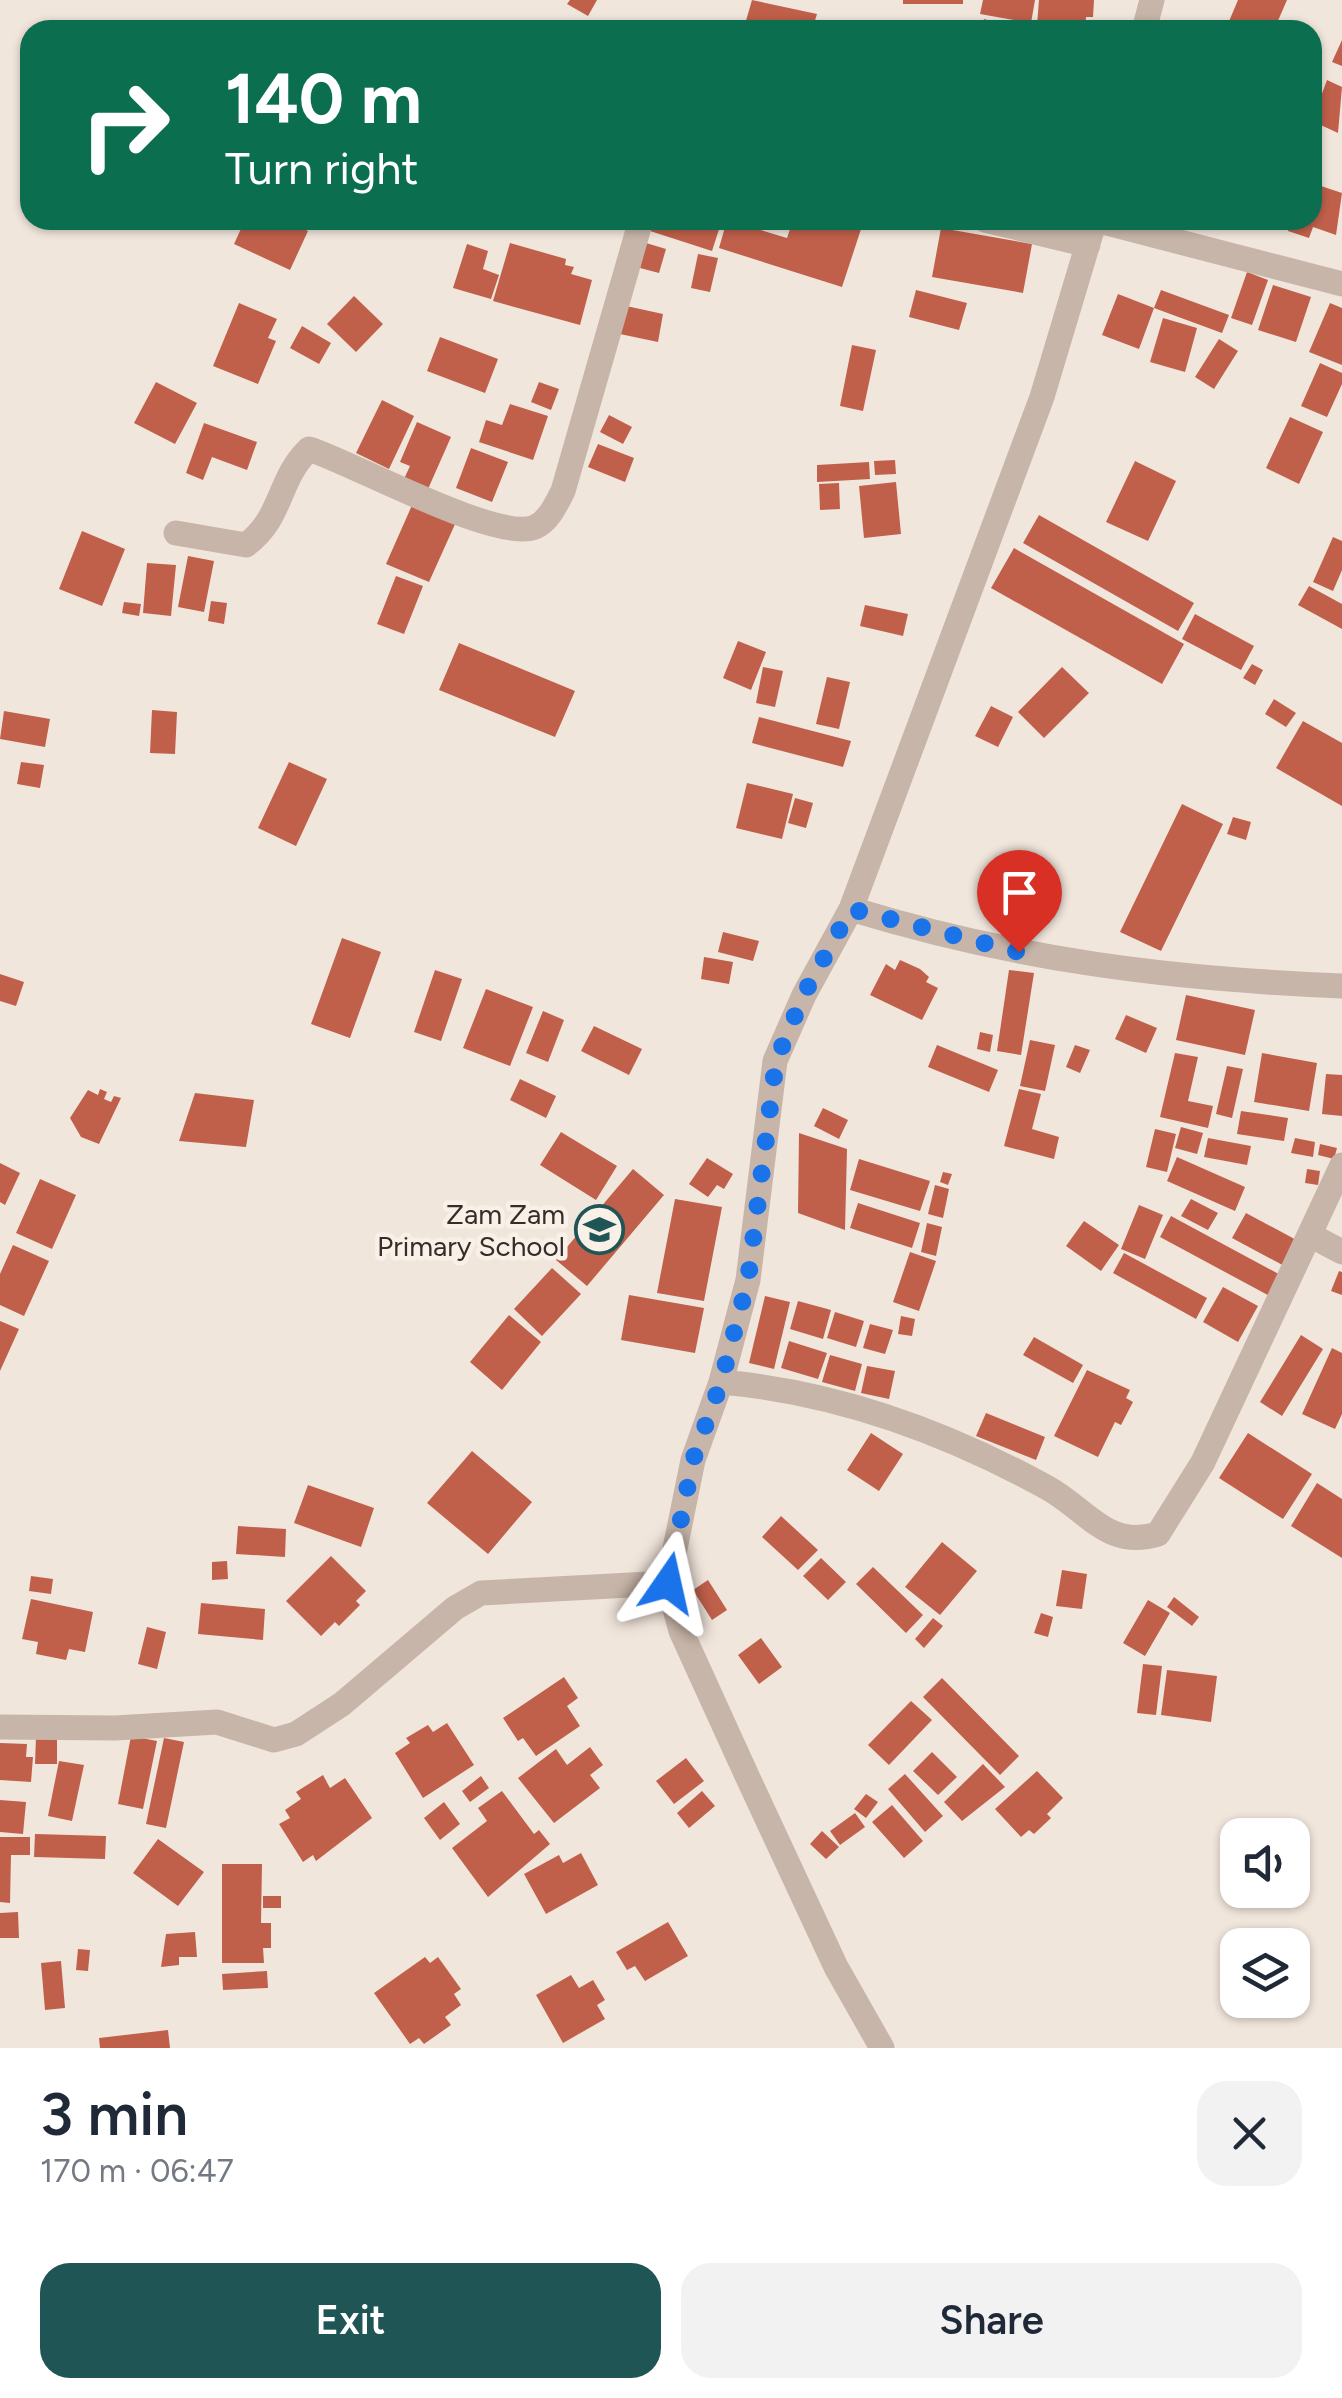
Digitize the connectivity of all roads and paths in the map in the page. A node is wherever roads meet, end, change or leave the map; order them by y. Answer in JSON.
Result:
{"nodes":[{"id":1,"x":638,"y":230,"type":"edge"},
{"id":2,"x":1026,"y":230,"type":"edge"},
{"id":3,"x":1093,"y":230,"type":"edge"},
{"id":4,"x":1134,"y":230,"type":"edge"},
{"id":5,"x":1088,"y":245,"type":"junction"},
{"id":6,"x":1342,"y":284,"type":"edge"},
{"id":7,"x":176,"y":533,"type":"dead end"},
{"id":8,"x":851,"y":909,"type":"junction"},
{"id":9,"x":1342,"y":986,"type":"edge"},
{"id":10,"x":1342,"y":1165,"type":"edge"},
{"id":11,"x":1310,"y":1236,"type":"junction"},
{"id":12,"x":1342,"y":1252,"type":"edge"},
{"id":13,"x":721,"y":1382,"type":"junction"},
{"id":14,"x":668,"y":1583,"type":"junction"},
{"id":15,"x":0,"y":1727,"type":"edge"},
{"id":16,"x":882,"y":2048,"type":"edge"}],
"edges":[{"from":1,"to":7,"type":"street"},
{"from":2,"to":5,"type":"street"},
{"from":3,"to":5,"type":"street"},
{"from":4,"to":6,"type":"street"},
{"from":5,"to":8,"type":"street"},
{"from":8,"to":9,"type":"street"},
{"from":8,"to":13,"type":"street"},
{"from":10,"to":11,"type":"street"},
{"from":11,"to":12,"type":"street"},
{"from":11,"to":13,"type":"street"},
{"from":13,"to":14,"type":"street"},
{"from":14,"to":15,"type":"street"},
{"from":14,"to":16,"type":"street"}]}
